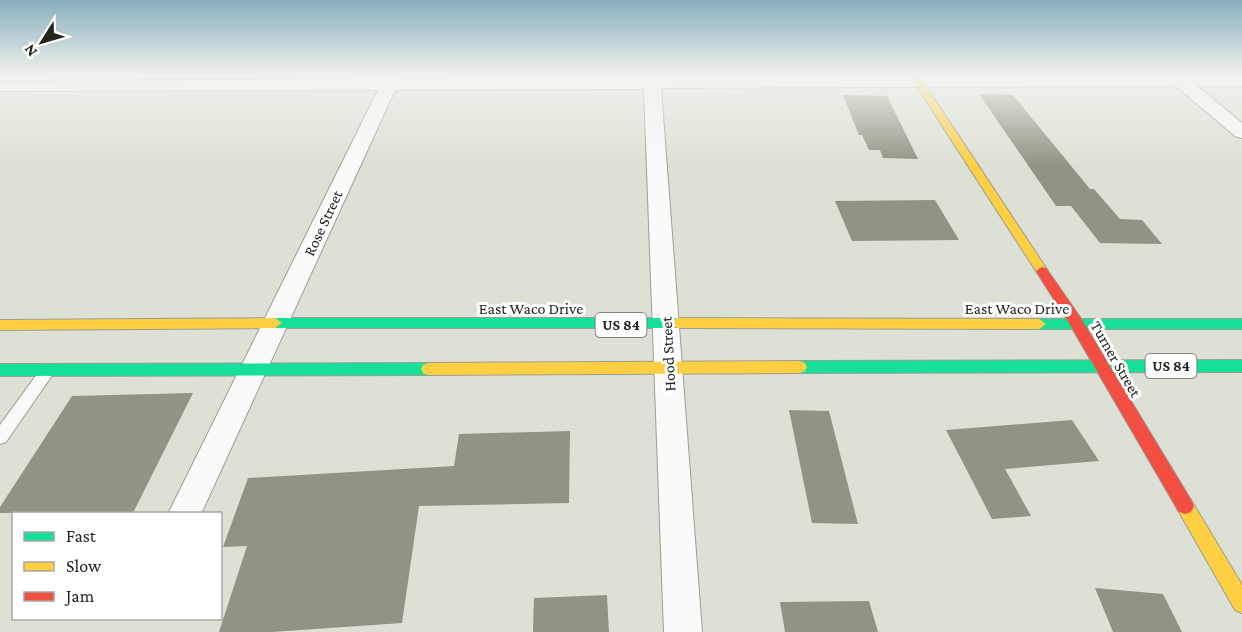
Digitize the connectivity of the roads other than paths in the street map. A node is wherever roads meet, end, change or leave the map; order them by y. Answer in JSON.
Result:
{"nodes":[{"id":1,"x":379,"y":105,"type":"edge"},
{"id":2,"x":653,"y":105,"type":"edge"},
{"id":3,"x":933,"y":105,"type":"edge"},
{"id":4,"x":1210,"y":105,"type":"edge"},
{"id":5,"x":1242,"y":132,"type":"edge"},
{"id":6,"x":276,"y":322,"type":"junction"},
{"id":7,"x":1077,"y":324,"type":"junction"},
{"id":8,"x":1242,"y":324,"type":"edge"},
{"id":9,"x":0,"y":325,"type":"edge"},
{"id":10,"x":666,"y":325,"type":"junction"},
{"id":11,"x":1101,"y":365,"type":"junction"},
{"id":12,"x":1242,"y":366,"type":"edge"},
{"id":13,"x":668,"y":368,"type":"junction"},
{"id":14,"x":251,"y":369,"type":"junction"},
{"id":15,"x":0,"y":370,"type":"edge"},
{"id":16,"x":48,"y":370,"type":"junction"},
{"id":17,"x":2,"y":431,"type":"edge"},
{"id":18,"x":184,"y":512,"type":"edge"},
{"id":19,"x":1242,"y":603,"type":"edge"},
{"id":20,"x":683,"y":632,"type":"edge"}],
"edges":[{"from":1,"to":6,"type":"street","name":"Rose Street"},
{"from":2,"to":10,"type":"street","name":"Hood Street"},
{"from":3,"to":7,"type":"main road","name":"Turner Street"},
{"from":4,"to":5,"type":"street"},
{"from":6,"to":9,"type":"main road","name":"East Waco Drive","number":"US 84"},
{"from":6,"to":10,"type":"main road","name":"East Waco Drive","number":"US 84"},
{"from":6,"to":14,"type":"street","name":"Rose Street"},
{"from":7,"to":8,"type":"main road","name":"East Waco Drive","number":"US 84"},
{"from":7,"to":10,"type":"main road","name":"East Waco Drive","number":"US 84"},
{"from":7,"to":11,"type":"main road","name":"Turner Street"},
{"from":10,"to":13,"type":"street","name":"Hood Street"},
{"from":11,"to":12,"type":"main road","number":"US 84"},
{"from":11,"to":13,"type":"main road","number":"US 84"},
{"from":11,"to":19,"type":"main road","name":"Turner Street"},
{"from":13,"to":14,"type":"main road","number":"US 84"},
{"from":13,"to":20,"type":"street","name":"Hood Street"},
{"from":14,"to":16,"type":"main road","number":"US 84"},
{"from":14,"to":18,"type":"street","name":"Rose Street"},
{"from":15,"to":16,"type":"main road","number":"US 84"},
{"from":16,"to":17,"type":"lane"}]}
